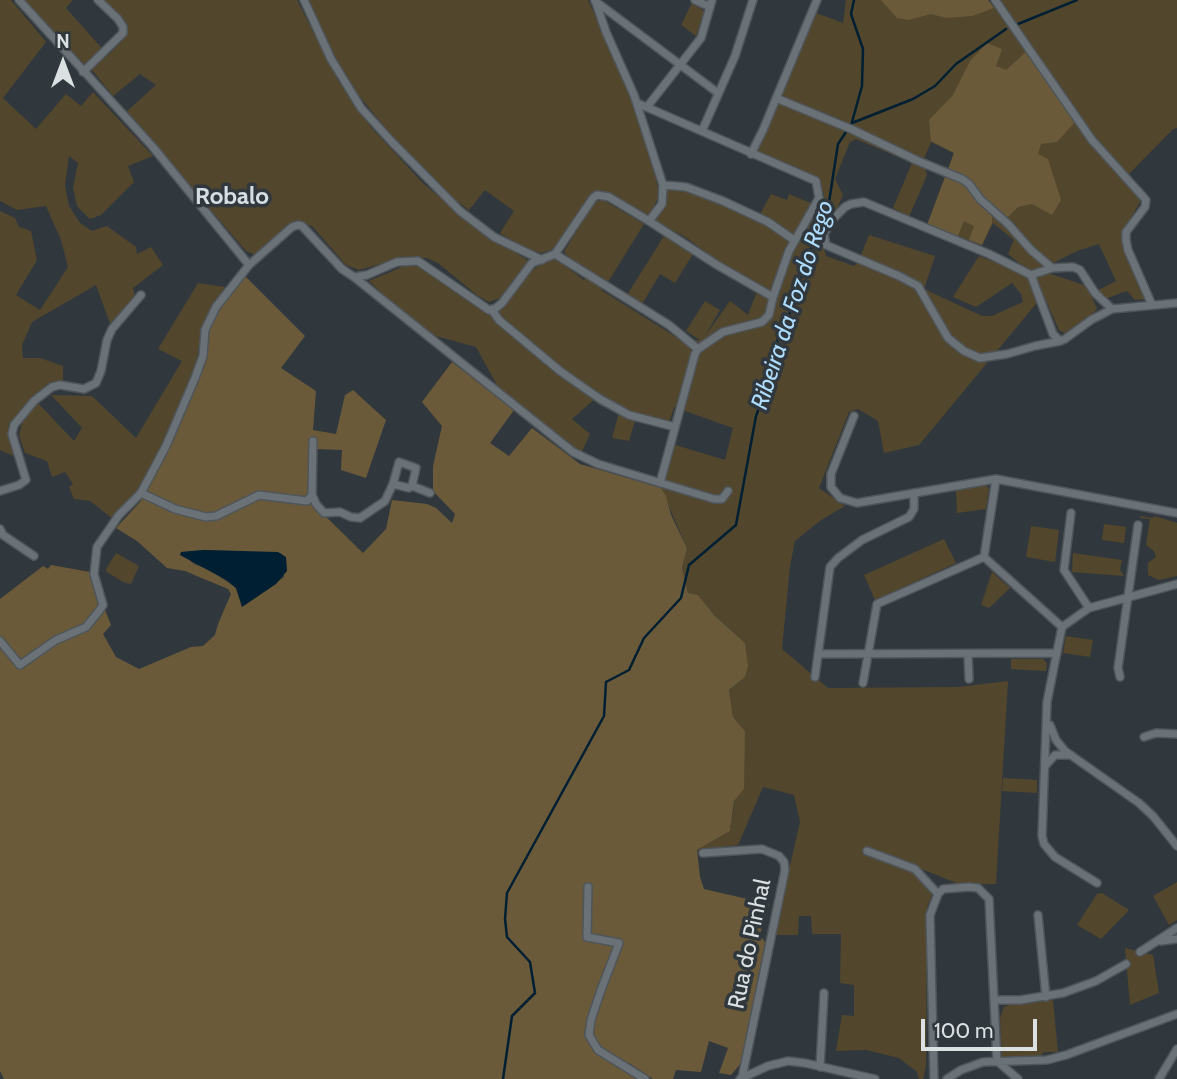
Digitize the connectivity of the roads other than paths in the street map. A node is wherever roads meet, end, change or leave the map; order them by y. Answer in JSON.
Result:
{"nodes":[{"id":1,"x":19,"y":0,"type":"edge"},
{"id":2,"x":98,"y":0,"type":"edge"},
{"id":3,"x":304,"y":0,"type":"edge"},
{"id":4,"x":695,"y":0,"type":"edge"},
{"id":5,"x":754,"y":0,"type":"edge"},
{"id":6,"x":817,"y":0,"type":"edge"},
{"id":7,"x":995,"y":0,"type":"edge"},
{"id":8,"x":595,"y":1,"type":"edge"},
{"id":9,"x":711,"y":4,"type":"edge"},
{"id":10,"x":680,"y":64,"type":"junction"},
{"id":11,"x":83,"y":72,"type":"junction"},
{"id":12,"x":718,"y":93,"type":"junction"},
{"id":13,"x":776,"y":99,"type":"junction"},
{"id":14,"x":637,"y":103,"type":"junction"},
{"id":15,"x":647,"y":107,"type":"junction"},
{"id":16,"x":702,"y":131,"type":"junction"},
{"id":17,"x":751,"y":154,"type":"junction"},
{"id":18,"x":663,"y":185,"type":"junction"},
{"id":19,"x":649,"y":221,"type":"junction"},
{"id":20,"x":794,"y":240,"type":"junction"},
{"id":21,"x":555,"y":254,"type":"junction"},
{"id":22,"x":542,"y":260,"type":"junction"},
{"id":23,"x":249,"y":265,"type":"junction"},
{"id":24,"x":1052,"y":268,"type":"junction"},
{"id":25,"x":1031,"y":275,"type":"junction"},
{"id":26,"x":354,"y":278,"type":"junction"},
{"id":27,"x":141,"y":295,"type":"dead end"},
{"id":28,"x":773,"y":296,"type":"junction"},
{"id":29,"x":1177,"y":303,"type":"edge"},
{"id":30,"x":1152,"y":305,"type":"junction"},
{"id":31,"x":1112,"y":309,"type":"junction"},
{"id":32,"x":492,"y":310,"type":"junction"},
{"id":33,"x":1060,"y":341,"type":"junction"},
{"id":34,"x":698,"y":349,"type":"junction"},
{"id":35,"x":854,"y":416,"type":"dead end"},
{"id":36,"x":675,"y":427,"type":"junction"},
{"id":37,"x":313,"y":442,"type":"dead end"},
{"id":38,"x":996,"y":479,"type":"junction"},
{"id":39,"x":660,"y":483,"type":"junction"},
{"id":40,"x":393,"y":484,"type":"junction"},
{"id":41,"x":409,"y":488,"type":"dead end"},
{"id":42,"x":0,"y":491,"type":"edge"},
{"id":43,"x":728,"y":491,"type":"dead end"},
{"id":44,"x":141,"y":493,"type":"junction"},
{"id":45,"x":430,"y":493,"type":"dead end"},
{"id":46,"x":914,"y":493,"type":"junction"},
{"id":47,"x":312,"y":495,"type":"junction"},
{"id":48,"x":1071,"y":513,"type":"dead end"},
{"id":49,"x":1177,"y":513,"type":"edge"},
{"id":50,"x":1138,"y":524,"type":"dead end"},
{"id":51,"x":0,"y":529,"type":"edge"},
{"id":52,"x":34,"y":556,"type":"dead end"},
{"id":53,"x":984,"y":557,"type":"junction"},
{"id":54,"x":1177,"y":584,"type":"edge"},
{"id":55,"x":1127,"y":597,"type":"junction"},
{"id":56,"x":1089,"y":608,"type":"junction"},
{"id":57,"x":1062,"y":627,"type":"junction"},
{"id":58,"x":0,"y":641,"type":"edge"},
{"id":59,"x":1057,"y":653,"type":"junction"},
{"id":60,"x":818,"y":654,"type":"junction"},
{"id":61,"x":868,"y":654,"type":"junction"},
{"id":62,"x":968,"y":654,"type":"junction"},
{"id":63,"x":815,"y":677,"type":"dead end"},
{"id":64,"x":1120,"y":677,"type":"dead end"},
{"id":65,"x":969,"y":679,"type":"dead end"},
{"id":66,"x":863,"y":684,"type":"dead end"},
{"id":67,"x":1048,"y":717,"type":"junction"},
{"id":68,"x":1177,"y":734,"type":"edge"},
{"id":69,"x":1144,"y":737,"type":"dead end"},
{"id":70,"x":1072,"y":755,"type":"junction"},
{"id":71,"x":1045,"y":769,"type":"junction"},
{"id":72,"x":1165,"y":830,"type":"junction"},
{"id":73,"x":1177,"y":838,"type":"edge"},
{"id":74,"x":1177,"y":846,"type":"edge"},
{"id":75,"x":867,"y":851,"type":"dead end"},
{"id":76,"x":702,"y":853,"type":"dead end"},
{"id":77,"x":1097,"y":883,"type":"dead end"},
{"id":78,"x":588,"y":887,"type":"dead end"},
{"id":79,"x":938,"y":894,"type":"junction"},
{"id":80,"x":1038,"y":915,"type":"dead end"},
{"id":81,"x":1177,"y":928,"type":"edge"},
{"id":82,"x":629,"y":939,"type":"dead end"},
{"id":83,"x":1177,"y":939,"type":"edge"},
{"id":84,"x":619,"y":943,"type":"junction"},
{"id":85,"x":1153,"y":944,"type":"junction"},
{"id":86,"x":1140,"y":952,"type":"dead end"},
{"id":87,"x":1126,"y":964,"type":"dead end"},
{"id":88,"x":824,"y":993,"type":"dead end"},
{"id":89,"x":1045,"y":997,"type":"junction"},
{"id":90,"x":994,"y":1000,"type":"junction"},
{"id":91,"x":1177,"y":1014,"type":"edge"},
{"id":92,"x":1177,"y":1049,"type":"edge"},
{"id":93,"x":997,"y":1061,"type":"junction"},
{"id":94,"x":820,"y":1067,"type":"junction"},
{"id":95,"x":740,"y":1078,"type":"edge"},
{"id":96,"x":645,"y":1079,"type":"edge"},
{"id":97,"x":875,"y":1079,"type":"edge"},
{"id":98,"x":934,"y":1079,"type":"edge"},
{"id":99,"x":947,"y":1079,"type":"edge"},
{"id":100,"x":1018,"y":1079,"type":"edge"},
{"id":101,"x":1159,"y":1079,"type":"edge"}],
"edges":[{"from":1,"to":11,"type":"street"},
{"from":2,"to":11,"type":"street"},
{"from":3,"to":22,"type":"street"},
{"from":4,"to":9,"type":"street"},
{"from":5,"to":12,"type":"street"},
{"from":6,"to":13,"type":"street"},
{"from":7,"to":30,"type":"street"},
{"from":8,"to":10,"type":"street"},
{"from":8,"to":14,"type":"street"},
{"from":9,"to":10,"type":"street"},
{"from":10,"to":12,"type":"street"},
{"from":10,"to":15,"type":"street"},
{"from":11,"to":23,"type":"street"},
{"from":12,"to":16,"type":"street"},
{"from":13,"to":17,"type":"street"},
{"from":13,"to":24,"type":"street"},
{"from":14,"to":15,"type":"street"},
{"from":14,"to":18,"type":"street"},
{"from":15,"to":16,"type":"street"},
{"from":16,"to":17,"type":"street"},
{"from":17,"to":20,"type":"street"},
{"from":18,"to":19,"type":"street"},
{"from":18,"to":20,"type":"street"},
{"from":19,"to":21,"type":"street"},
{"from":19,"to":28,"type":"street"},
{"from":20,"to":28,"type":"street"},
{"from":21,"to":22,"type":"street"},
{"from":21,"to":34,"type":"street"},
{"from":22,"to":32,"type":"street"},
{"from":23,"to":26,"type":"street"},
{"from":23,"to":44,"type":"street"},
{"from":24,"to":25,"type":"street"},
{"from":24,"to":31,"type":"street"},
{"from":25,"to":33,"type":"street"},
{"from":25,"to":33,"type":"street"},
{"from":26,"to":32,"type":"street"},
{"from":26,"to":39,"type":"street"},
{"from":27,"to":42,"type":"street"},
{"from":28,"to":34,"type":"street"},
{"from":29,"to":30,"type":"street"},
{"from":30,"to":31,"type":"street"},
{"from":31,"to":33,"type":"street"},
{"from":32,"to":36,"type":"street"},
{"from":34,"to":36,"type":"street"},
{"from":35,"to":46,"type":"street"},
{"from":36,"to":39,"type":"street"},
{"from":37,"to":47,"type":"street"},
{"from":38,"to":46,"type":"street"},
{"from":38,"to":49,"type":"street"},
{"from":38,"to":53,"type":"street"},
{"from":39,"to":43,"type":"street"},
{"from":40,"to":41,"type":"street"},
{"from":40,"to":45,"type":"street"},
{"from":40,"to":47,"type":"street"},
{"from":44,"to":47,"type":"street"},
{"from":44,"to":58,"type":"street"},
{"from":46,"to":60,"type":"street"},
{"from":48,"to":56,"type":"street"},
{"from":50,"to":55,"type":"street"},
{"from":51,"to":52,"type":"street"},
{"from":53,"to":57,"type":"street"},
{"from":53,"to":61,"type":"street"},
{"from":54,"to":55,"type":"street"},
{"from":55,"to":56,"type":"street"},
{"from":55,"to":64,"type":"street"},
{"from":56,"to":57,"type":"street"},
{"from":57,"to":59,"type":"street"},
{"from":59,"to":62,"type":"street"},
{"from":59,"to":67,"type":"street"},
{"from":60,"to":61,"type":"street"},
{"from":60,"to":63,"type":"street"},
{"from":61,"to":62,"type":"street"},
{"from":61,"to":66,"type":"street"},
{"from":62,"to":65,"type":"street"},
{"from":67,"to":70,"type":"street"},
{"from":67,"to":71,"type":"street"},
{"from":68,"to":69,"type":"street"},
{"from":70,"to":71,"type":"street"},
{"from":70,"to":72,"type":"street"},
{"from":71,"to":77,"type":"street"},
{"from":72,"to":73,"type":"street"},
{"from":72,"to":74,"type":"street"},
{"from":75,"to":79,"type":"street"},
{"from":76,"to":95,"type":"street","name":"Rua do Pinhal"},
{"from":78,"to":84,"type":"street"},
{"from":79,"to":90,"type":"street"},
{"from":79,"to":98,"type":"street"},
{"from":80,"to":89,"type":"street"},
{"from":81,"to":85,"type":"street"},
{"from":82,"to":84,"type":"street"},
{"from":83,"to":85,"type":"street"},
{"from":84,"to":96,"type":"street"},
{"from":85,"to":86,"type":"street"},
{"from":87,"to":89,"type":"street"},
{"from":88,"to":94,"type":"street"},
{"from":89,"to":90,"type":"street"},
{"from":90,"to":93,"type":"street"},
{"from":91,"to":93,"type":"street"},
{"from":92,"to":101,"type":"street"},
{"from":93,"to":99,"type":"street"},
{"from":93,"to":100,"type":"street"},
{"from":94,"to":95,"type":"street","name":"Rua do Pinhal"},
{"from":94,"to":97,"type":"street","name":"Rua do Pinhal"}]}
